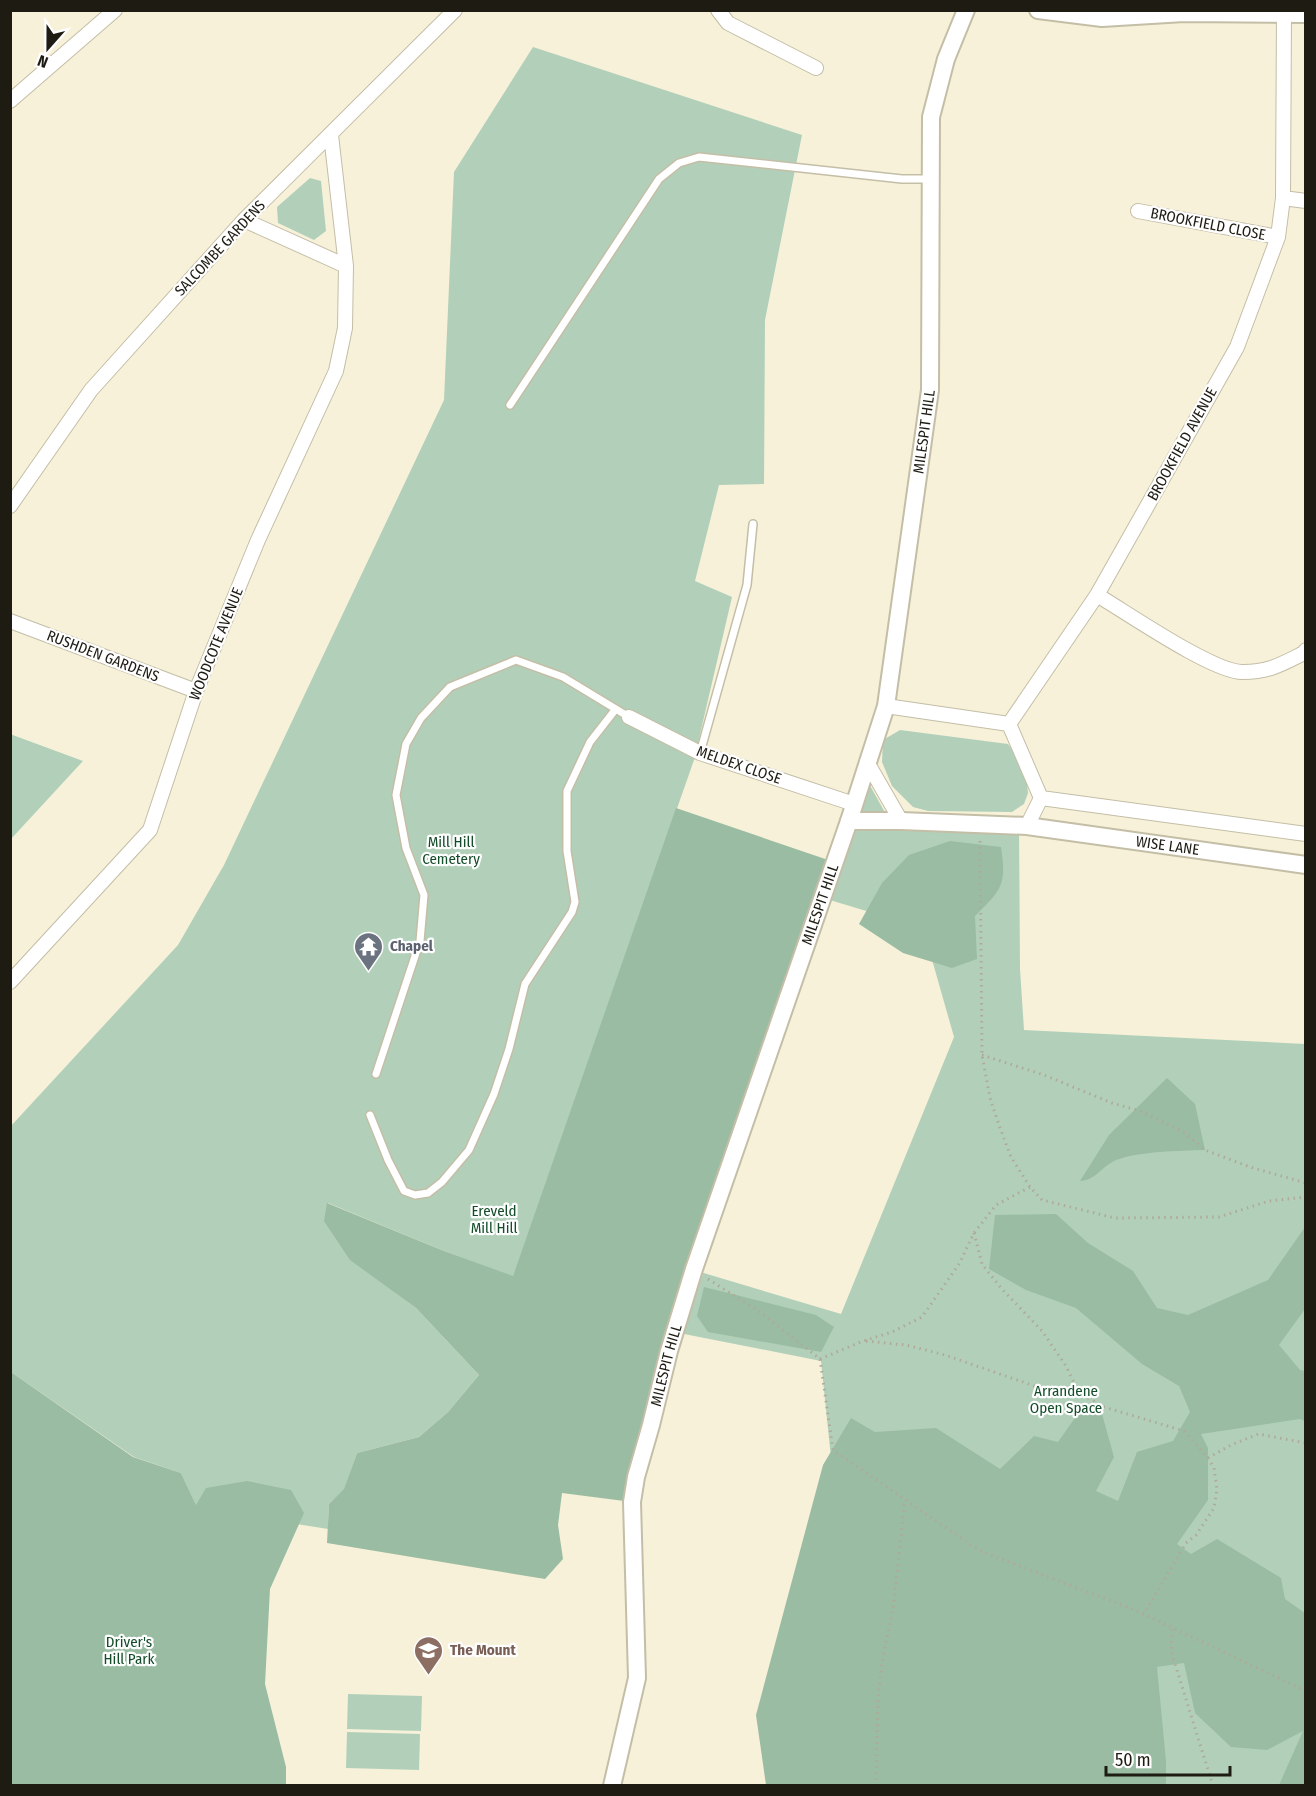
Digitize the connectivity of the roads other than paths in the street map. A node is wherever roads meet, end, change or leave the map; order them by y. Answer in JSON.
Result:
{"nodes":[{"id":1,"x":115,"y":10,"type":"edge"},
{"id":2,"x":455,"y":10,"type":"edge"},
{"id":3,"x":718,"y":10,"type":"edge"},
{"id":4,"x":966,"y":10,"type":"edge"},
{"id":5,"x":1038,"y":10,"type":"edge"},
{"id":6,"x":1284,"y":11,"type":"edge"},
{"id":7,"x":1140,"y":13,"type":"edge"},
{"id":8,"x":1305,"y":14,"type":"edge"},
{"id":9,"x":816,"y":68,"type":"dead end"},
{"id":10,"x":10,"y":101,"type":"edge"},
{"id":11,"x":331,"y":135,"type":"junction"},
{"id":12,"x":931,"y":179,"type":"junction"},
{"id":13,"x":1283,"y":198,"type":"junction"},
{"id":14,"x":1305,"y":201,"type":"edge"},
{"id":15,"x":1138,"y":211,"type":"dead end"},
{"id":16,"x":244,"y":220,"type":"junction"},
{"id":17,"x":1278,"y":237,"type":"junction"},
{"id":18,"x":346,"y":266,"type":"junction"},
{"id":19,"x":510,"y":405,"type":"dead end"},
{"id":20,"x":10,"y":506,"type":"edge"},
{"id":21,"x":753,"y":524,"type":"dead end"},
{"id":22,"x":1097,"y":595,"type":"junction"},
{"id":23,"x":10,"y":621,"type":"edge"},
{"id":24,"x":1305,"y":650,"type":"edge"},
{"id":25,"x":196,"y":691,"type":"junction"},
{"id":26,"x":885,"y":706,"type":"junction"},
{"id":27,"x":615,"y":710,"type":"junction"},
{"id":28,"x":628,"y":717,"type":"joint"},
{"id":29,"x":1009,"y":724,"type":"junction"},
{"id":30,"x":700,"y":753,"type":"junction"},
{"id":31,"x":867,"y":762,"type":"junction"},
{"id":32,"x":1041,"y":798,"type":"junction"},
{"id":33,"x":854,"y":804,"type":"junction"},
{"id":34,"x":849,"y":821,"type":"junction"},
{"id":35,"x":901,"y":821,"type":"junction"},
{"id":36,"x":1028,"y":826,"type":"junction"},
{"id":37,"x":1305,"y":834,"type":"edge"},
{"id":38,"x":1305,"y":865,"type":"edge"},
{"id":39,"x":10,"y":982,"type":"edge"},
{"id":40,"x":376,"y":1074,"type":"dead end"},
{"id":41,"x":370,"y":1115,"type":"dead end"},
{"id":42,"x":612,"y":1785,"type":"edge"}],
"edges":[{"from":1,"to":10,"type":"street"},
{"from":2,"to":11,"type":"street","name":"SALCOMBE GARDENS"},
{"from":3,"to":9,"type":"street"},
{"from":4,"to":12,"type":"street","name":"MILESPIT HILL"},
{"from":5,"to":7,"type":"street"},
{"from":6,"to":7,"type":"street"},
{"from":6,"to":8,"type":"street"},
{"from":6,"to":13,"type":"street","name":"BROOKFIELD AVENUE"},
{"from":11,"to":16,"type":"street","name":"SALCOMBE GARDENS"},
{"from":11,"to":18,"type":"street","name":"WOODCOTE AVENUE"},
{"from":12,"to":19,"type":"lane"},
{"from":12,"to":26,"type":"street","name":"MILESPIT HILL"},
{"from":13,"to":14,"type":"street"},
{"from":13,"to":17,"type":"street","name":"BROOKFIELD AVENUE"},
{"from":15,"to":17,"type":"street","name":"BROOKFIELD CLOSE"},
{"from":16,"to":18,"type":"street"},
{"from":16,"to":20,"type":"street","name":"SALCOMBE GARDENS"},
{"from":17,"to":22,"type":"street","name":"BROOKFIELD AVENUE"},
{"from":18,"to":25,"type":"street","name":"WOODCOTE AVENUE"},
{"from":21,"to":30,"type":"lane"},
{"from":22,"to":24,"type":"street"},
{"from":22,"to":29,"type":"street","name":"BROOKFIELD AVENUE"},
{"from":23,"to":25,"type":"street","name":"RUSHDEN GARDENS"},
{"from":25,"to":39,"type":"street","name":"WOODCOTE AVENUE"},
{"from":26,"to":29,"type":"street"},
{"from":26,"to":31,"type":"street","name":"MILESPIT HILL"},
{"from":27,"to":28,"type":"lane"},
{"from":27,"to":40,"type":"lane"},
{"from":27,"to":41,"type":"lane"},
{"from":28,"to":30,"type":"street","name":"MELDEX CLOSE"},
{"from":29,"to":32,"type":"street"},
{"from":30,"to":33,"type":"street","name":"MELDEX CLOSE"},
{"from":31,"to":33,"type":"street","name":"MILESPIT HILL"},
{"from":31,"to":35,"type":"street"},
{"from":32,"to":36,"type":"street"},
{"from":32,"to":37,"type":"street","name":"WISE LANE"},
{"from":33,"to":34,"type":"street","name":"MILESPIT HILL"},
{"from":34,"to":35,"type":"street","name":"WISE LANE"},
{"from":34,"to":42,"type":"street","name":"MILESPIT HILL"},
{"from":35,"to":36,"type":"street","name":"WISE LANE"},
{"from":36,"to":38,"type":"street","name":"WISE LANE"}]}
